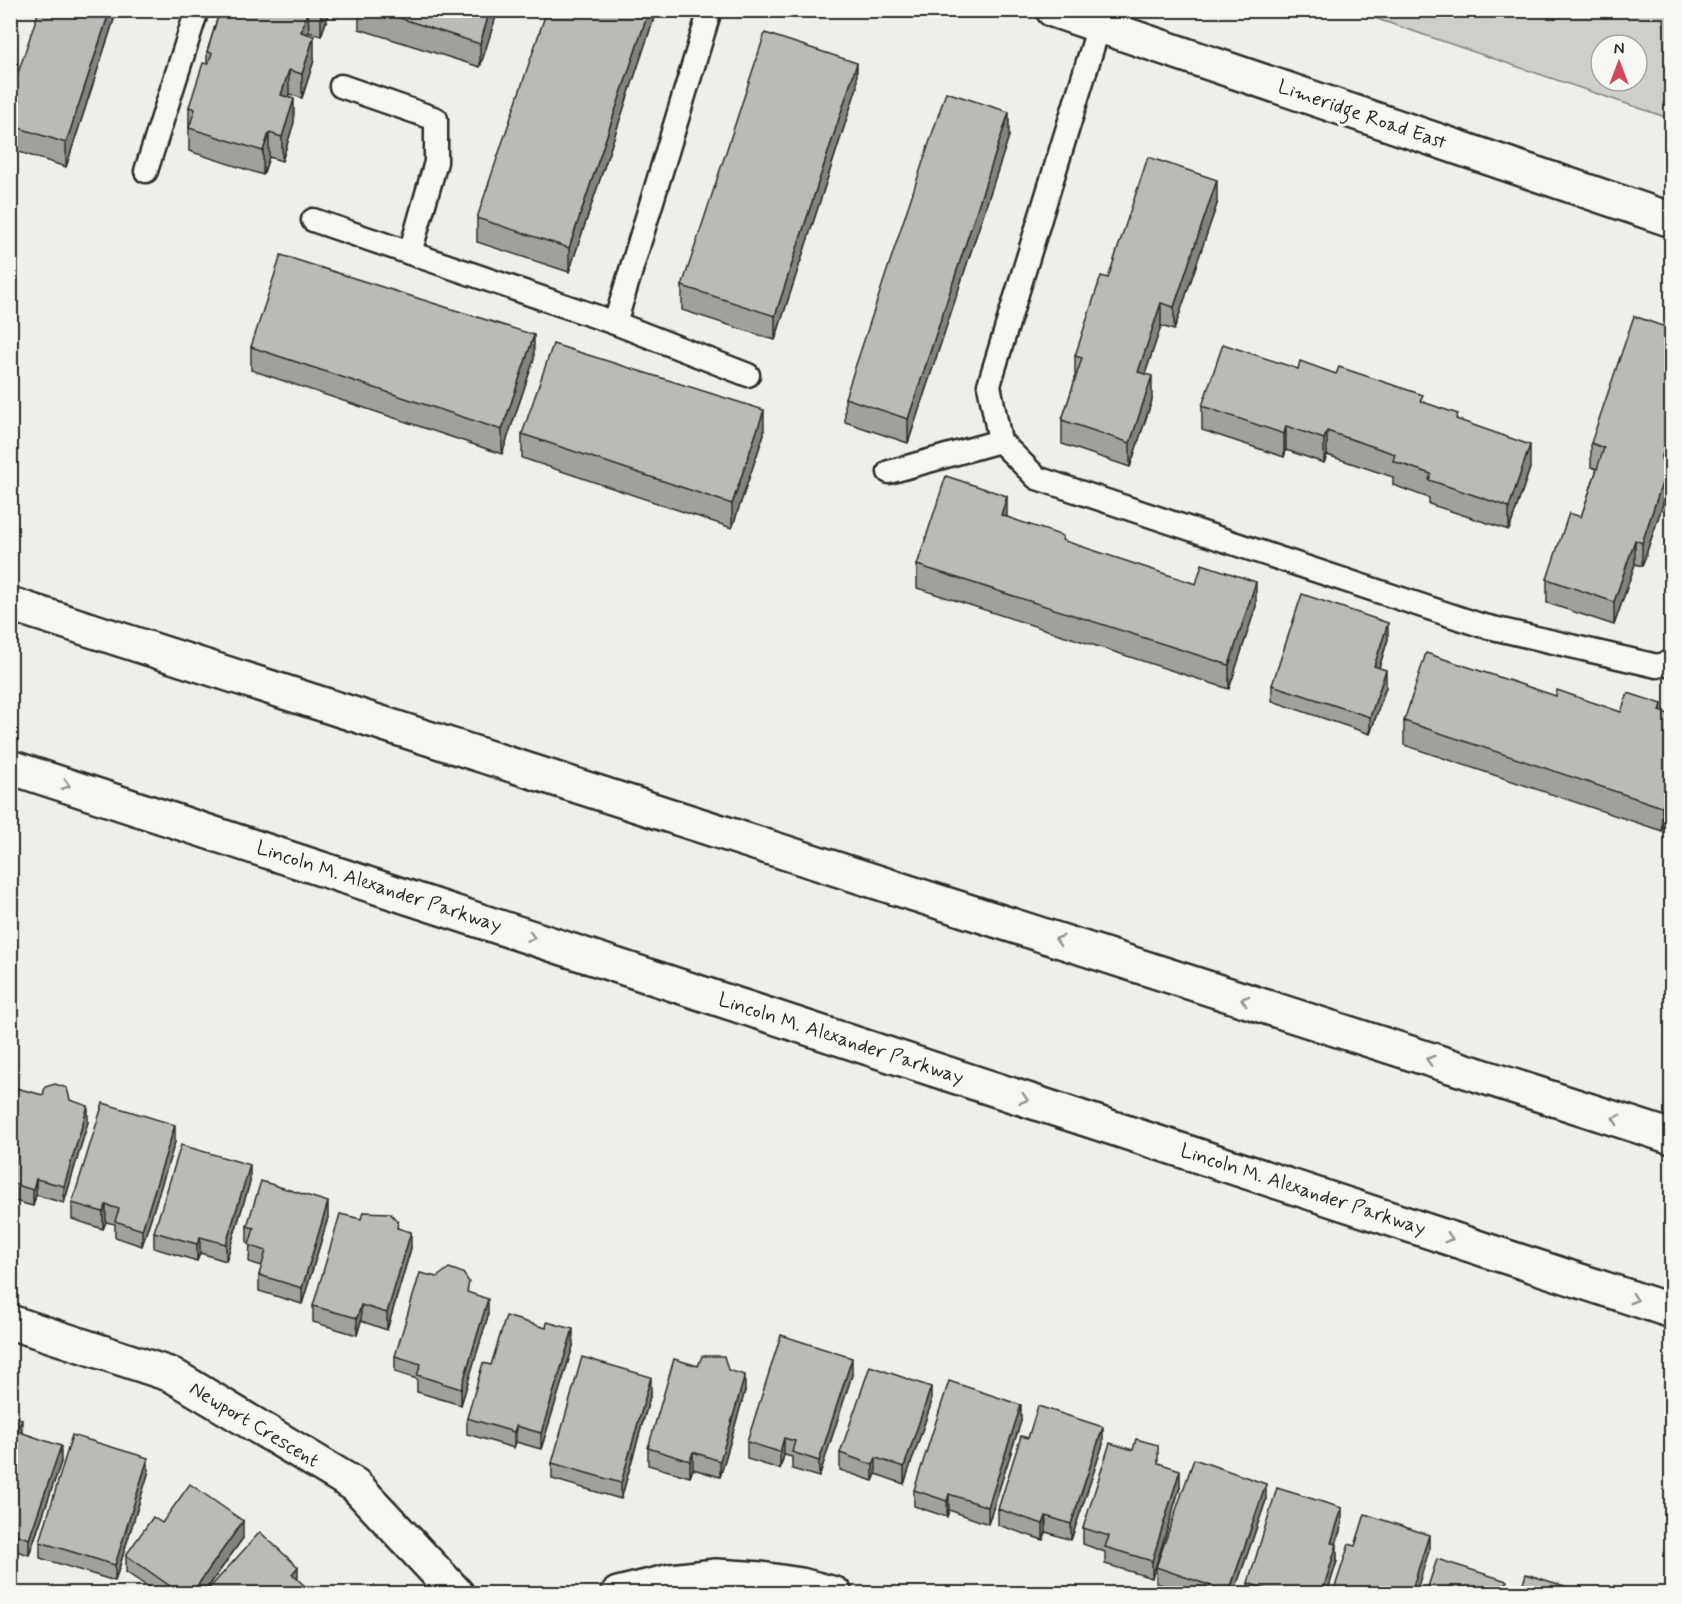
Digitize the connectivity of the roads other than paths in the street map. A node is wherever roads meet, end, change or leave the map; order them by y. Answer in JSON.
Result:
{"nodes":[{"id":1,"x":197,"y":10,"type":"edge"},
{"id":2,"x":710,"y":10,"type":"edge"},
{"id":3,"x":1053,"y":10,"type":"edge"},
{"id":4,"x":1100,"y":26,"type":"junction"},
{"id":5,"x":341,"y":86,"type":"dead end"},
{"id":6,"x":146,"y":171,"type":"dead end"},
{"id":7,"x":313,"y":220,"type":"dead end"},
{"id":8,"x":1671,"y":220,"type":"edge"},
{"id":9,"x":410,"y":253,"type":"junction"},
{"id":10,"x":615,"y":323,"type":"junction"},
{"id":11,"x":748,"y":375,"type":"dead end"},
{"id":12,"x":1000,"y":441,"type":"junction"},
{"id":13,"x":890,"y":472,"type":"dead end"},
{"id":14,"x":10,"y":604,"type":"edge"},
{"id":15,"x":1671,"y":663,"type":"edge"},
{"id":16,"x":10,"y":767,"type":"edge"},
{"id":17,"x":1671,"y":1137,"type":"edge"},
{"id":18,"x":1671,"y":1311,"type":"edge"},
{"id":19,"x":10,"y":1322,"type":"edge"},
{"id":20,"x":457,"y":1593,"type":"edge"},
{"id":21,"x":618,"y":1593,"type":"edge"},
{"id":22,"x":835,"y":1593,"type":"edge"}],
"edges":[{"from":1,"to":6,"type":"lane"},
{"from":2,"to":10,"type":"lane"},
{"from":3,"to":4,"type":"main road","name":"Limeridge Road East"},
{"from":4,"to":8,"type":"main road","name":"Limeridge Road East"},
{"from":4,"to":12,"type":"lane"},
{"from":5,"to":9,"type":"lane"},
{"from":7,"to":9,"type":"lane"},
{"from":9,"to":10,"type":"lane"},
{"from":10,"to":11,"type":"lane"},
{"from":12,"to":13,"type":"lane"},
{"from":12,"to":15,"type":"lane"},
{"from":17,"to":14,"type":"main road","one_way":true},
{"from":16,"to":18,"type":"main road","name":"Lincoln M. Alexander Parkway","one_way":true},
{"from":19,"to":20,"type":"main road","name":"Newport Crescent"},
{"from":21,"to":22,"type":"main road"}]}
